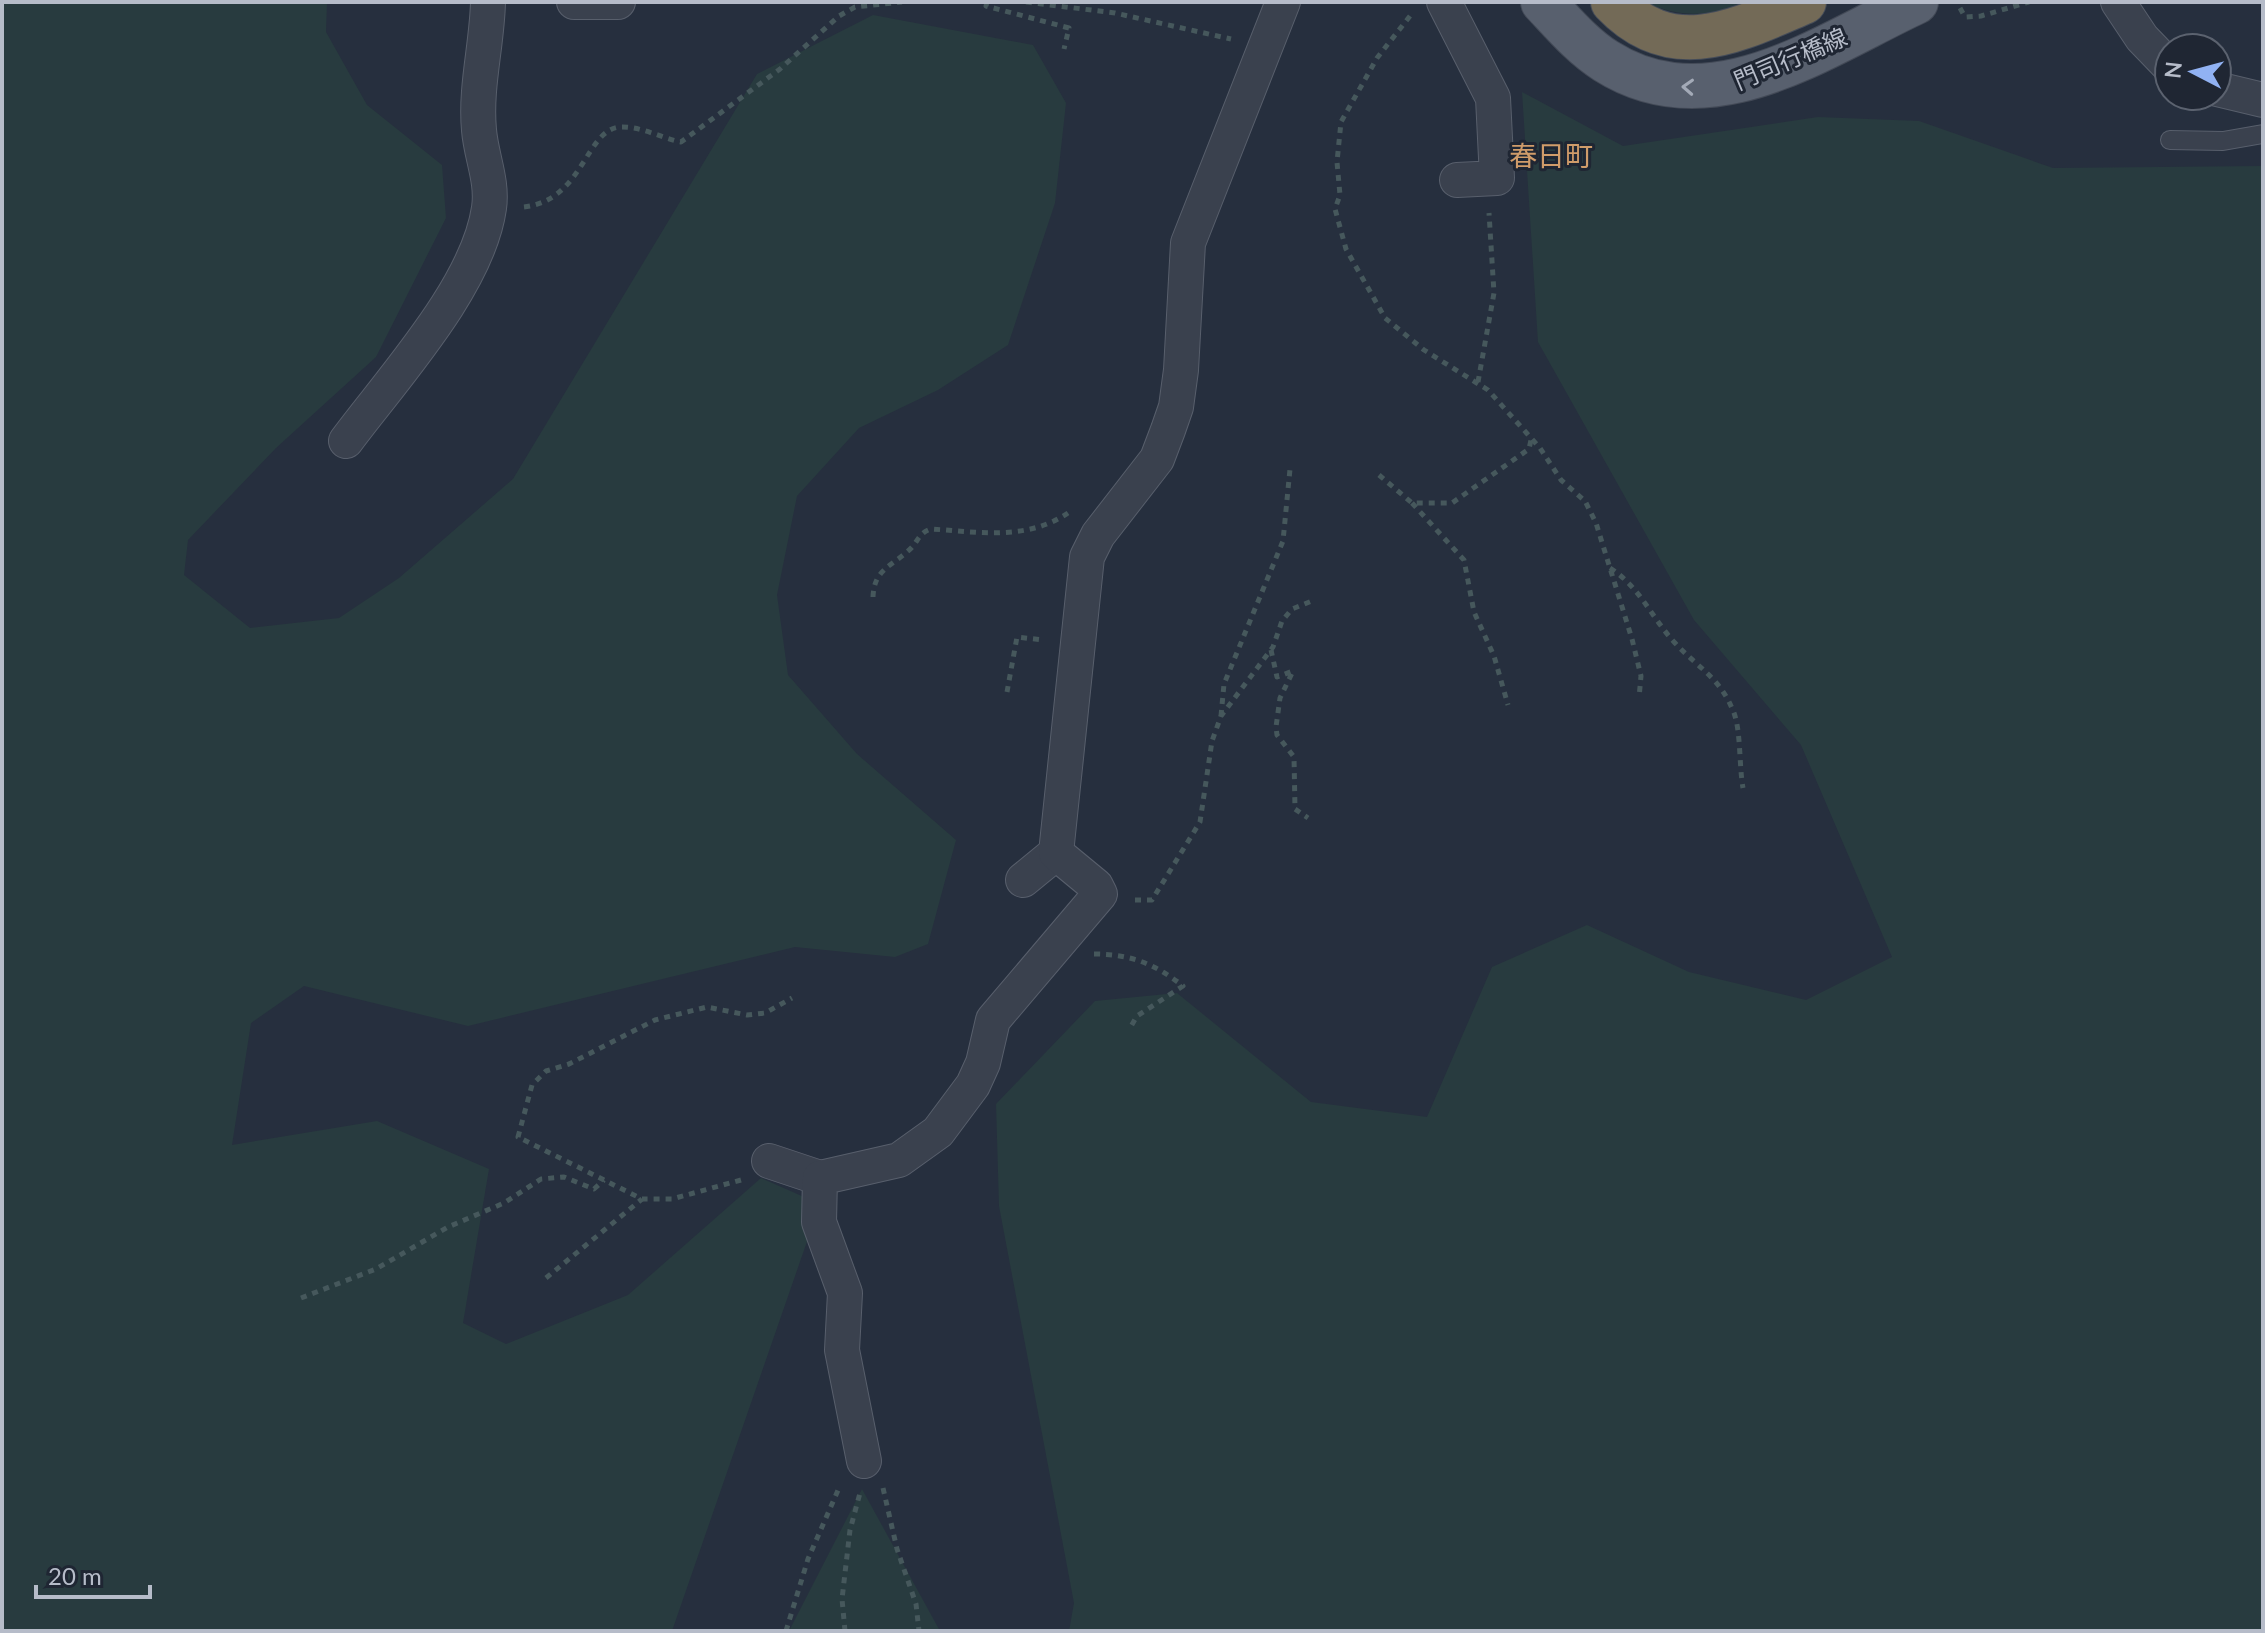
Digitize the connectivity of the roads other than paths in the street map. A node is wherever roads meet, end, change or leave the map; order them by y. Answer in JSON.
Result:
{"nodes":[{"id":1,"x":488,"y":2,"type":"edge"},
{"id":2,"x":574,"y":2,"type":"edge"},
{"id":3,"x":618,"y":2,"type":"edge"},
{"id":4,"x":1283,"y":2,"type":"edge"},
{"id":5,"x":1543,"y":2,"type":"edge"},
{"id":6,"x":1613,"y":2,"type":"edge"},
{"id":7,"x":1804,"y":2,"type":"edge"},
{"id":8,"x":1916,"y":2,"type":"edge"},
{"id":9,"x":2118,"y":2,"type":"edge"},
{"id":10,"x":1428,"y":7,"type":"edge"},
{"id":11,"x":2153,"y":49,"type":"edge"},
{"id":12,"x":2233,"y":93,"type":"edge"},
{"id":13,"x":2263,"y":100,"type":"edge"},
{"id":14,"x":2263,"y":134,"type":"edge"},
{"id":15,"x":2170,"y":140,"type":"dead end"},
{"id":16,"x":1472,"y":179,"type":"road end"},
{"id":17,"x":346,"y":441,"type":"dead end"},
{"id":18,"x":1056,"y":853,"type":"junction"},
{"id":19,"x":1023,"y":880,"type":"dead end"},
{"id":20,"x":776,"y":1163,"type":"road end"},
{"id":21,"x":820,"y":1178,"type":"junction"},
{"id":22,"x":864,"y":1461,"type":"road end"}],
"edges":[{"from":1,"to":17,"type":"street"},
{"from":2,"to":3,"type":"street"},
{"from":4,"to":18,"type":"street"},
{"from":8,"to":5,"type":"main road","name":"門司行橋線","one_way":true},
{"from":6,"to":7,"type":"highway"},
{"from":9,"to":11,"type":"street"},
{"from":10,"to":16,"type":"street"},
{"from":12,"to":13,"type":"street"},
{"from":14,"to":15,"type":"lane"},
{"from":18,"to":19,"type":"street"},
{"from":18,"to":21,"type":"street"},
{"from":20,"to":21,"type":"street"},
{"from":21,"to":22,"type":"street"}]}
